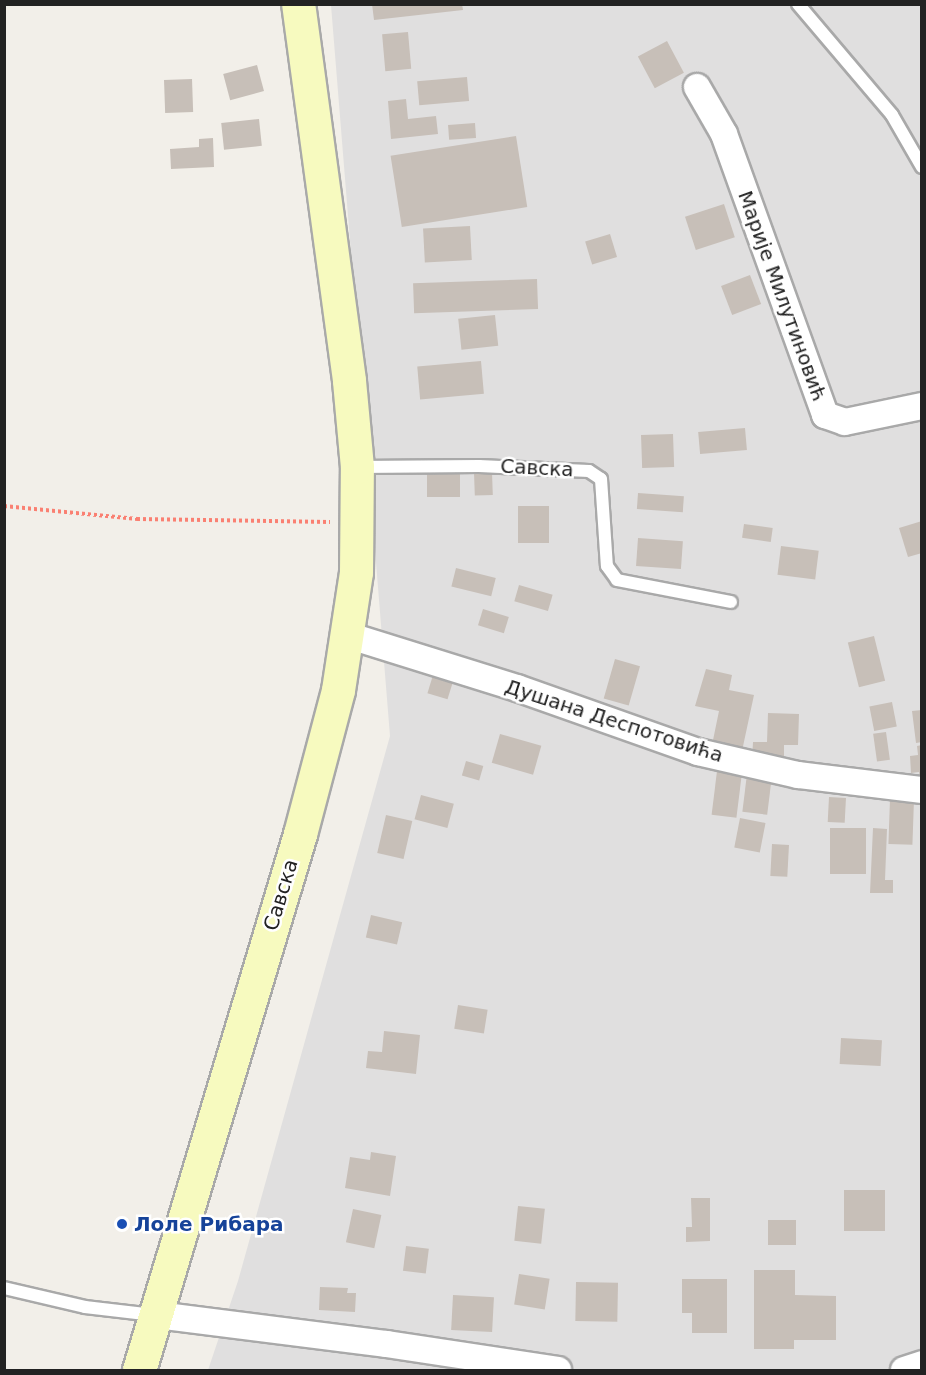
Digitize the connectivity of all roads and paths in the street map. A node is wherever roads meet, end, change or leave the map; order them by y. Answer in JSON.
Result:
{"nodes":[{"id":1,"x":298,"y":4,"type":"edge"},
{"id":2,"x":798,"y":4,"type":"edge"},
{"id":3,"x":697,"y":87,"type":"dead end"},
{"id":4,"x":921,"y":167,"type":"edge"},
{"id":5,"x":921,"y":406,"type":"edge"},
{"id":6,"x":357,"y":467,"type":"junction"},
{"id":7,"x":4,"y":506,"type":"edge"},
{"id":8,"x":357,"y":522,"type":"junction"},
{"id":9,"x":731,"y":602,"type":"dead end"},
{"id":10,"x":347,"y":635,"type":"junction"},
{"id":11,"x":921,"y":790,"type":"edge"},
{"id":12,"x":4,"y":1288,"type":"edge"},
{"id":13,"x":157,"y":1315,"type":"junction"},
{"id":14,"x":921,"y":1364,"type":"edge"},
{"id":15,"x":506,"y":1366,"type":"edge"},
{"id":16,"x":140,"y":1371,"type":"edge"},
{"id":17,"x":558,"y":1371,"type":"edge"},
{"id":18,"x":904,"y":1371,"type":"edge"}],
"edges":[{"from":1,"to":6,"type":"street","name":"Савска"},
{"from":2,"to":4,"type":"lane"},
{"from":3,"to":5,"type":"street","name":"Марије Милутиновић"},
{"from":6,"to":8,"type":"street","name":"Савска"},
{"from":6,"to":9,"type":"lane","name":"Савска"},
{"from":7,"to":8,"type":"path"},
{"from":8,"to":10,"type":"street","name":"Савска"},
{"from":10,"to":11,"type":"street","name":"Душана Деспотовића"},
{"from":10,"to":13,"type":"street","name":"Савска"},
{"from":12,"to":13,"type":"lane"},
{"from":13,"to":15,"type":"street"},
{"from":13,"to":16,"type":"street","name":"Савска"},
{"from":14,"to":18,"type":"street"},
{"from":15,"to":17,"type":"street"}]}
